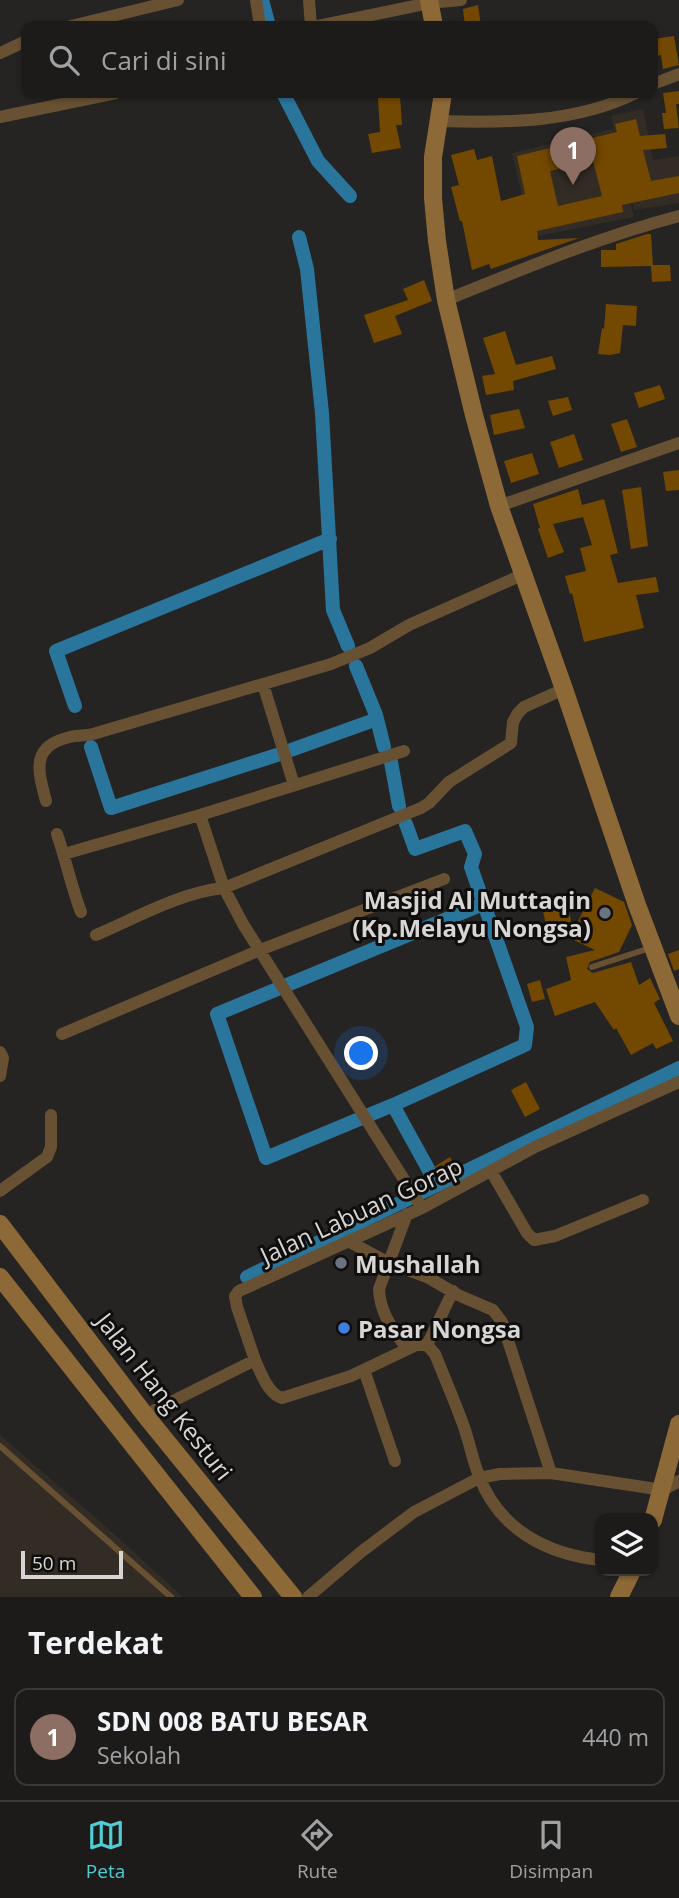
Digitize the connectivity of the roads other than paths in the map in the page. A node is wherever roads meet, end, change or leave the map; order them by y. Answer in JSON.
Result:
{"nodes":[{"id":1,"x":178,"y":0,"type":"edge"},
{"id":2,"x":256,"y":0,"type":"edge"},
{"id":3,"x":309,"y":0,"type":"edge"},
{"id":4,"x":461,"y":0,"type":"edge"},
{"id":5,"x":429,"y":2,"type":"edge"},
{"id":6,"x":109,"y":21,"type":"edge"},
{"id":7,"x":259,"y":21,"type":"edge"},
{"id":8,"x":311,"y":21,"type":"edge"},
{"id":9,"x":341,"y":21,"type":"edge"},
{"id":10,"x":433,"y":21,"type":"edge"},
{"id":11,"x":21,"y":43,"type":"edge"},
{"id":12,"x":0,"y":53,"type":"edge"},
{"id":13,"x":679,"y":74,"type":"edge"},
{"id":14,"x":658,"y":83,"type":"edge"},
{"id":15,"x":92,"y":98,"type":"edge"},
{"id":16,"x":442,"y":98,"type":"edge"},
{"id":17,"x":627,"y":98,"type":"edge"},
{"id":18,"x":0,"y":117,"type":"edge"},
{"id":19,"x":440,"y":121,"type":"junction"},
{"id":20,"x":679,"y":216,"type":"edge"},
{"id":21,"x":446,"y":300,"type":"junction"},
{"id":22,"x":679,"y":443,"type":"edge"},
{"id":23,"x":499,"y":506,"type":"junction"},
{"id":24,"x":524,"y":574,"type":"junction"},
{"id":25,"x":263,"y":684,"type":"junction"},
{"id":26,"x":564,"y":689,"type":"junction"},
{"id":27,"x":404,"y":751,"type":"dead end"},
{"id":28,"x":294,"y":785,"type":"junction"},
{"id":29,"x":46,"y":801,"type":"dead end"},
{"id":30,"x":200,"y":816,"type":"junction"},
{"id":31,"x":57,"y":834,"type":"dead end"},
{"id":32,"x":64,"y":854,"type":"junction"},
{"id":33,"x":444,"y":879,"type":"dead end"},
{"id":34,"x":224,"y":888,"type":"junction"},
{"id":35,"x":81,"y":912,"type":"dead end"},
{"id":36,"x":96,"y":935,"type":"dead end"},
{"id":37,"x":653,"y":947,"type":"junction"},
{"id":38,"x":260,"y":950,"type":"junction"},
{"id":39,"x":592,"y":967,"type":"dead end"},
{"id":40,"x":678,"y":1013,"type":"edge"},
{"id":41,"x":62,"y":1034,"type":"dead end"},
{"id":42,"x":0,"y":1052,"type":"edge"},
{"id":43,"x":0,"y":1076,"type":"edge"},
{"id":44,"x":679,"y":1082,"type":"edge"},
{"id":45,"x":51,"y":1115,"type":"dead end"},
{"id":46,"x":491,"y":1171,"type":"junction"},
{"id":47,"x":0,"y":1191,"type":"edge"},
{"id":48,"x":643,"y":1200,"type":"dead end"},
{"id":49,"x":420,"y":1205,"type":"junction"},
{"id":50,"x":407,"y":1214,"type":"junction"},
{"id":51,"x":0,"y":1224,"type":"edge"},
{"id":52,"x":348,"y":1241,"type":"junction"},
{"id":53,"x":389,"y":1263,"type":"junction"},
{"id":54,"x":0,"y":1277,"type":"edge"},
{"id":55,"x":453,"y":1291,"type":"junction"},
{"id":56,"x":427,"y":1345,"type":"junction"},
{"id":57,"x":407,"y":1349,"type":"junction"},
{"id":58,"x":255,"y":1360,"type":"junction"},
{"id":59,"x":364,"y":1370,"type":"junction"},
{"id":60,"x":145,"y":1415,"type":"junction"},
{"id":61,"x":679,"y":1424,"type":"edge"},
{"id":62,"x":0,"y":1446,"type":"edge"},
{"id":63,"x":395,"y":1461,"type":"dead end"},
{"id":64,"x":551,"y":1473,"type":"junction"},
{"id":65,"x":479,"y":1478,"type":"junction"},
{"id":66,"x":679,"y":1481,"type":"edge"},
{"id":67,"x":663,"y":1490,"type":"junction"},
{"id":68,"x":655,"y":1513,"type":"edge"},
{"id":69,"x":595,"y":1559,"type":"edge"},
{"id":70,"x":630,"y":1576,"type":"edge"},
{"id":71,"x":295,"y":1596,"type":"edge"},
{"id":72,"x":171,"y":1597,"type":"edge"},
{"id":73,"x":253,"y":1597,"type":"edge"},
{"id":74,"x":620,"y":1597,"type":"edge"}],
"edges":[{"from":1,"to":6,"type":"street"},
{"from":2,"to":7,"type":"street"},
{"from":3,"to":8,"type":"street"},
{"from":4,"to":5,"type":"street"},
{"from":5,"to":9,"type":"street"},
{"from":5,"to":10,"type":"street"},
{"from":11,"to":12,"type":"street"},
{"from":13,"to":14,"type":"street"},
{"from":15,"to":18,"type":"street"},
{"from":16,"to":19,"type":"street"},
{"from":17,"to":19,"type":"street"},
{"from":19,"to":21,"type":"street"},
{"from":20,"to":21,"type":"street"},
{"from":21,"to":23,"type":"street"},
{"from":22,"to":23,"type":"street"},
{"from":23,"to":24,"type":"street"},
{"from":24,"to":25,"type":"street"},
{"from":24,"to":26,"type":"street"},
{"from":25,"to":28,"type":"street"},
{"from":25,"to":29,"type":"street"},
{"from":26,"to":34,"type":"street"},
{"from":26,"to":37,"type":"street"},
{"from":27,"to":28,"type":"street"},
{"from":28,"to":30,"type":"street"},
{"from":30,"to":32,"type":"street"},
{"from":30,"to":34,"type":"street"},
{"from":31,"to":32,"type":"street"},
{"from":32,"to":35,"type":"street"},
{"from":33,"to":38,"type":"street"},
{"from":34,"to":36,"type":"street"},
{"from":34,"to":38,"type":"street"},
{"from":37,"to":39,"type":"lane"},
{"from":37,"to":40,"type":"street"},
{"from":38,"to":41,"type":"street"},
{"from":38,"to":49,"type":"street"},
{"from":42,"to":43,"type":"street"},
{"from":44,"to":46,"type":"street","name":"Jalan Labuan Gorap"},
{"from":45,"to":47,"type":"street"},
{"from":46,"to":48,"type":"street"},
{"from":46,"to":49,"type":"street","name":"Jalan Labuan Gorap"},
{"from":49,"to":50,"type":"street","name":"Jalan Labuan Gorap"},
{"from":50,"to":52,"type":"street","name":"Jalan Labuan Gorap"},
{"from":50,"to":53,"type":"street"},
{"from":51,"to":60,"type":"street","name":"Jalan Hang Kesturi"},
{"from":52,"to":53,"type":"street"},
{"from":52,"to":58,"type":"street","name":"Jalan Labuan Gorap"},
{"from":53,"to":55,"type":"street"},
{"from":53,"to":57,"type":"street"},
{"from":54,"to":73,"type":"street"},
{"from":55,"to":56,"type":"street"},
{"from":55,"to":64,"type":"street"},
{"from":56,"to":57,"type":"street"},
{"from":56,"to":65,"type":"street"},
{"from":57,"to":59,"type":"street"},
{"from":58,"to":59,"type":"street"},
{"from":58,"to":60,"type":"street"},
{"from":59,"to":63,"type":"street"},
{"from":60,"to":71,"type":"street","name":"Jalan Hang Kesturi"},
{"from":61,"to":67,"type":"street"},
{"from":62,"to":72,"type":"lane"},
{"from":64,"to":65,"type":"street"},
{"from":64,"to":67,"type":"street"},
{"from":65,"to":69,"type":"street"},
{"from":65,"to":71,"type":"street"},
{"from":66,"to":67,"type":"street"},
{"from":67,"to":68,"type":"street"},
{"from":70,"to":74,"type":"street"}]}
